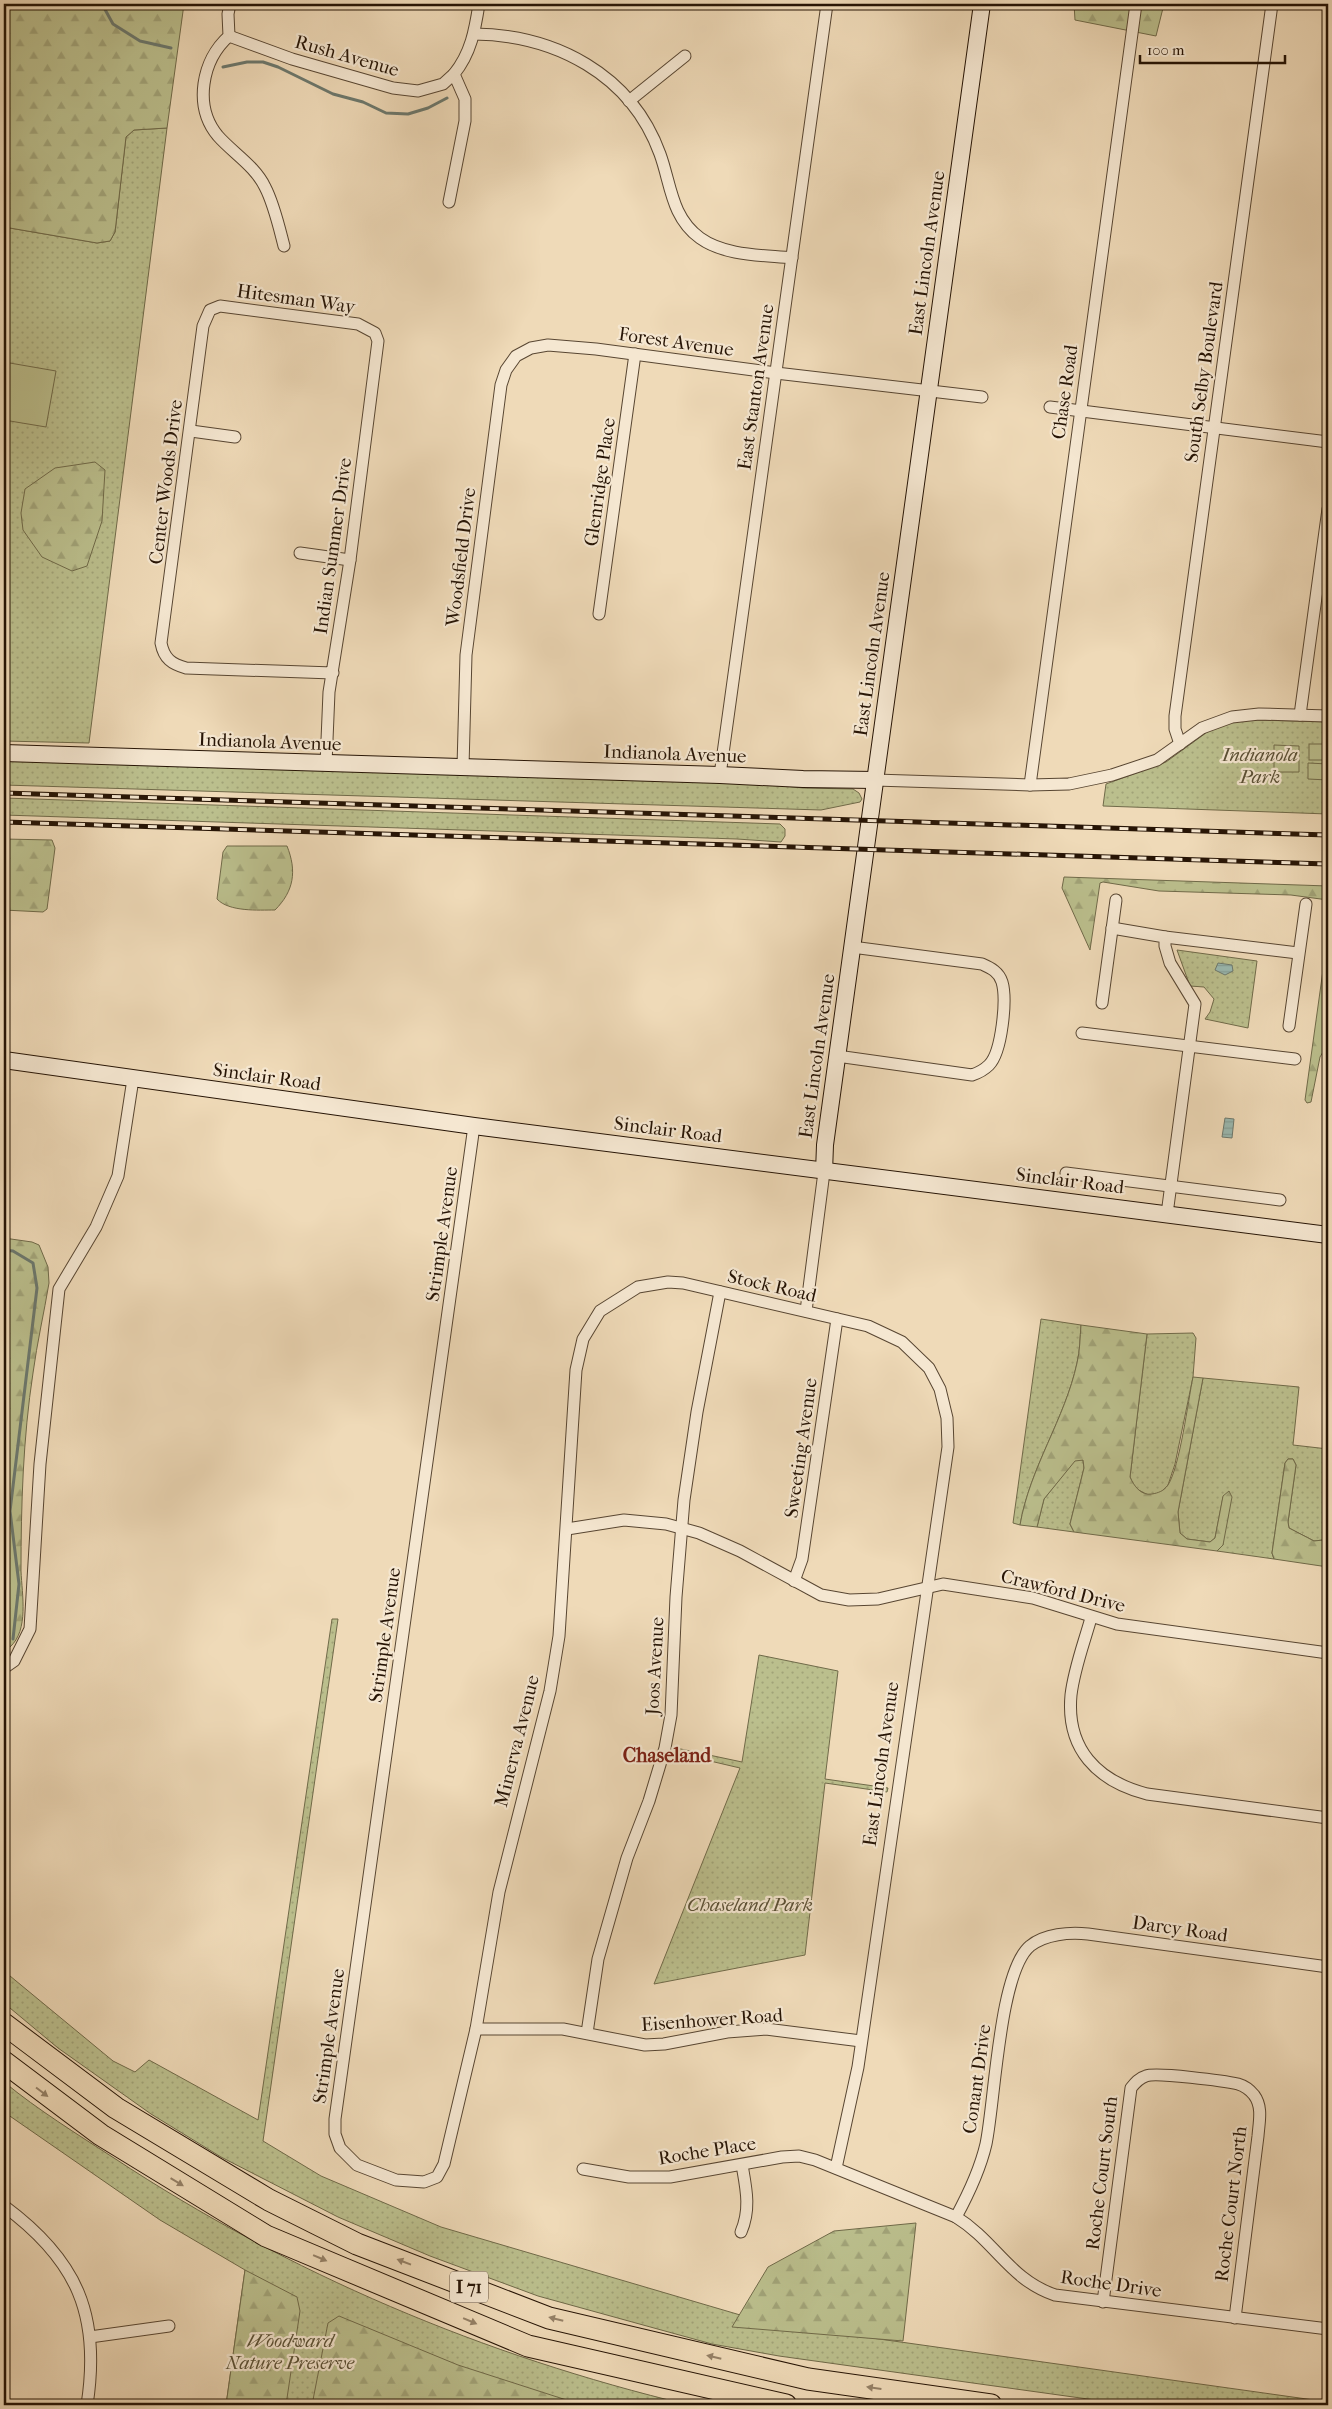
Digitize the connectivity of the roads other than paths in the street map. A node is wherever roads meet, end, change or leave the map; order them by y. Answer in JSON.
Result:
{"nodes":[{"id":1,"x":230,"y":4,"type":"edge"},
{"id":2,"x":478,"y":4,"type":"edge"},
{"id":3,"x":827,"y":4,"type":"edge"},
{"id":4,"x":982,"y":4,"type":"edge"},
{"id":5,"x":1136,"y":4,"type":"edge"},
{"id":6,"x":1272,"y":4,"type":"edge"},
{"id":7,"x":474,"y":34,"type":"junction"},
{"id":8,"x":229,"y":36,"type":"junction"},
{"id":9,"x":685,"y":56,"type":"dead end"},
{"id":10,"x":454,"y":74,"type":"junction"},
{"id":11,"x":629,"y":101,"type":"junction"},
{"id":12,"x":449,"y":202,"type":"dead end"},
{"id":13,"x":284,"y":246,"type":"dead end"},
{"id":14,"x":792,"y":258,"type":"junction"},
{"id":15,"x":210,"y":310,"type":"joint"},
{"id":16,"x":375,"y":333,"type":"joint"},
{"id":17,"x":636,"y":354,"type":"junction"},
{"id":18,"x":516,"y":356,"type":"joint"},
{"id":19,"x":776,"y":373,"type":"junction"},
{"id":20,"x":928,"y":392,"type":"junction"},
{"id":21,"x":982,"y":397,"type":"dead end"},
{"id":22,"x":1050,"y":407,"type":"dead end"},
{"id":23,"x":1080,"y":411,"type":"junction"},
{"id":24,"x":1214,"y":428,"type":"junction"},
{"id":25,"x":191,"y":431,"type":"junction"},
{"id":26,"x":235,"y":437,"type":"dead end"},
{"id":27,"x":1328,"y":442,"type":"edge"},
{"id":28,"x":1328,"y":509,"type":"edge"},
{"id":29,"x":300,"y":554,"type":"dead end"},
{"id":30,"x":350,"y":560,"type":"junction"},
{"id":31,"x":599,"y":614,"type":"dead end"},
{"id":32,"x":333,"y":673,"type":"junction"},
{"id":33,"x":1300,"y":715,"type":"junction"},
{"id":34,"x":1328,"y":716,"type":"edge"},
{"id":35,"x":1180,"y":744,"type":"junction"},
{"id":36,"x":4,"y":753,"type":"edge"},
{"id":37,"x":326,"y":764,"type":"junction"},
{"id":38,"x":463,"y":767,"type":"junction"},
{"id":39,"x":720,"y":775,"type":"junction"},
{"id":40,"x":875,"y":780,"type":"junction"},
{"id":41,"x":1030,"y":786,"type":"junction"},
{"id":42,"x":1116,"y":900,"type":"dead end"},
{"id":43,"x":1306,"y":904,"type":"dead end"},
{"id":44,"x":1112,"y":928,"type":"junction"},
{"id":45,"x":1165,"y":937,"type":"junction"},
{"id":46,"x":852,"y":947,"type":"junction"},
{"id":47,"x":1298,"y":953,"type":"junction"},
{"id":48,"x":1102,"y":1003,"type":"dead end"},
{"id":49,"x":1289,"y":1026,"type":"dead end"},
{"id":50,"x":1082,"y":1033,"type":"dead end"},
{"id":51,"x":1189,"y":1046,"type":"junction"},
{"id":52,"x":837,"y":1056,"type":"junction"},
{"id":53,"x":1295,"y":1059,"type":"dead end"},
{"id":54,"x":4,"y":1060,"type":"edge"},
{"id":55,"x":133,"y":1079,"type":"junction"},
{"id":56,"x":474,"y":1126,"type":"junction"},
{"id":57,"x":824,"y":1172,"type":"junction"},
{"id":58,"x":1066,"y":1173,"type":"dead end"},
{"id":59,"x":1170,"y":1187,"type":"junction"},
{"id":60,"x":1280,"y":1200,"type":"dead end"},
{"id":61,"x":1167,"y":1214,"type":"junction"},
{"id":62,"x":1328,"y":1234,"type":"edge"},
{"id":63,"x":720,"y":1292,"type":"junction"},
{"id":64,"x":806,"y":1310,"type":"junction"},
{"id":65,"x":600,"y":1311,"type":"joint"},
{"id":66,"x":837,"y":1319,"type":"junction"},
{"id":67,"x":928,"y":1368,"type":"joint"},
{"id":68,"x":567,"y":1528,"type":"junction"},
{"id":69,"x":681,"y":1528,"type":"junction"},
{"id":70,"x":794,"y":1581,"type":"junction"},
{"id":71,"x":928,"y":1587,"type":"junction"},
{"id":72,"x":1091,"y":1618,"type":"junction"},
{"id":73,"x":1328,"y":1653,"type":"edge"},
{"id":74,"x":4,"y":1668,"type":"edge"},
{"id":75,"x":1328,"y":1818,"type":"edge"},
{"id":76,"x":1030,"y":1946,"type":"joint"},
{"id":77,"x":1328,"y":1967,"type":"edge"},
{"id":78,"x":4,"y":2024,"type":"edge"},
{"id":79,"x":476,"y":2029,"type":"junction"},
{"id":80,"x":587,"y":2032,"type":"junction"},
{"id":81,"x":861,"y":2041,"type":"junction"},
{"id":82,"x":4,"y":2062,"type":"edge"},
{"id":83,"x":1254,"y":2095,"type":"joint"},
{"id":84,"x":742,"y":2164,"type":"junction"},
{"id":85,"x":836,"y":2168,"type":"junction"},
{"id":86,"x":583,"y":2169,"type":"dead end"},
{"id":87,"x":437,"y":2177,"type":"joint"},
{"id":88,"x":4,"y":2206,"type":"edge"},
{"id":89,"x":956,"y":2217,"type":"junction"},
{"id":90,"x":741,"y":2232,"type":"dead end"},
{"id":91,"x":1103,"y":2302,"type":"junction"},
{"id":92,"x":1235,"y":2318,"type":"junction"},
{"id":93,"x":170,"y":2326,"type":"dead end"},
{"id":94,"x":1328,"y":2329,"type":"edge"},
{"id":95,"x":90,"y":2337,"type":"junction"},
{"id":96,"x":87,"y":2405,"type":"edge"},
{"id":97,"x":786,"y":2405,"type":"edge"},
{"id":98,"x":991,"y":2405,"type":"edge"}],
"edges":[{"from":1,"to":8,"type":"street"},
{"from":2,"to":7,"type":"street"},
{"from":3,"to":14,"type":"street","name":"East Stanton Avenue"},
{"from":4,"to":20,"type":"main road","name":"East Lincoln Avenue"},
{"from":5,"to":23,"type":"street","name":"Chase Road"},
{"from":6,"to":24,"type":"street","name":"South Selby Boulevard"},
{"from":7,"to":10,"type":"street"},
{"from":7,"to":11,"type":"street"},
{"from":8,"to":10,"type":"street","name":"Rush Avenue"},
{"from":8,"to":13,"type":"street"},
{"from":9,"to":11,"type":"street"},
{"from":10,"to":12,"type":"street"},
{"from":11,"to":14,"type":"street"},
{"from":14,"to":19,"type":"street","name":"East Stanton Avenue"},
{"from":15,"to":16,"type":"street","name":"Hitesman Way"},
{"from":15,"to":25,"type":"street","name":"Center Woods Drive"},
{"from":16,"to":30,"type":"street","name":"Indian Summer Drive"},
{"from":17,"to":18,"type":"street","name":"Forest Avenue"},
{"from":17,"to":19,"type":"street","name":"Forest Avenue"},
{"from":17,"to":31,"type":"street","name":"Glenridge Place"},
{"from":18,"to":38,"type":"street","name":"Woodsfield Drive"},
{"from":19,"to":20,"type":"street","name":"Forest Avenue"},
{"from":19,"to":39,"type":"street","name":"East Stanton Avenue"},
{"from":20,"to":21,"type":"street","name":"Forest Avenue"},
{"from":20,"to":40,"type":"main road","name":"East Lincoln Avenue"},
{"from":22,"to":23,"type":"street"},
{"from":23,"to":24,"type":"street"},
{"from":23,"to":41,"type":"street","name":"Chase Road"},
{"from":24,"to":27,"type":"street"},
{"from":24,"to":35,"type":"street","name":"South Selby Boulevard"},
{"from":25,"to":26,"type":"street"},
{"from":25,"to":32,"type":"street","name":"Center Woods Drive"},
{"from":28,"to":33,"type":"street"},
{"from":29,"to":30,"type":"street"},
{"from":30,"to":32,"type":"street","name":"Indian Summer Drive"},
{"from":32,"to":37,"type":"street","name":"Indian Summer Drive"},
{"from":33,"to":34,"type":"street","name":"Indianola Avenue"},
{"from":33,"to":35,"type":"street","name":"Indianola Avenue"},
{"from":35,"to":41,"type":"street","name":"Indianola Avenue"},
{"from":36,"to":37,"type":"main road","name":"Indianola Avenue"},
{"from":37,"to":38,"type":"main road","name":"Indianola Avenue"},
{"from":38,"to":39,"type":"main road","name":"Indianola Avenue"},
{"from":39,"to":40,"type":"main road","name":"Indianola Avenue"},
{"from":40,"to":41,"type":"street","name":"Indianola Avenue"},
{"from":40,"to":46,"type":"main road","name":"East Lincoln Avenue"},
{"from":42,"to":44,"type":"street"},
{"from":43,"to":47,"type":"street"},
{"from":44,"to":45,"type":"street"},
{"from":44,"to":48,"type":"street"},
{"from":45,"to":47,"type":"street"},
{"from":45,"to":51,"type":"street"},
{"from":46,"to":52,"type":"main road","name":"East Lincoln Avenue"},
{"from":46,"to":52,"type":"street"},
{"from":47,"to":49,"type":"street"},
{"from":50,"to":51,"type":"street"},
{"from":51,"to":53,"type":"street"},
{"from":51,"to":59,"type":"street"},
{"from":52,"to":57,"type":"main road","name":"East Lincoln Avenue"},
{"from":54,"to":55,"type":"main road","name":"Sinclair Road"},
{"from":55,"to":56,"type":"main road","name":"Sinclair Road"},
{"from":55,"to":74,"type":"street"},
{"from":56,"to":57,"type":"main road","name":"Sinclair Road"},
{"from":56,"to":87,"type":"street","name":"Strimple Avenue"},
{"from":57,"to":61,"type":"main road","name":"Sinclair Road"},
{"from":57,"to":64,"type":"street","name":"East Lincoln Avenue"},
{"from":58,"to":59,"type":"street"},
{"from":59,"to":60,"type":"street"},
{"from":59,"to":61,"type":"street"},
{"from":61,"to":62,"type":"main road","name":"Sinclair Road"},
{"from":63,"to":64,"type":"street","name":"Stock Road"},
{"from":63,"to":65,"type":"street","name":"Stock Road"},
{"from":63,"to":69,"type":"street","name":"Joos Avenue"},
{"from":64,"to":66,"type":"street","name":"Stock Road"},
{"from":65,"to":68,"type":"street","name":"Minerva Avenue"},
{"from":66,"to":67,"type":"street","name":"Stock Road"},
{"from":66,"to":70,"type":"street","name":"Sweeting Avenue"},
{"from":67,"to":71,"type":"street","name":"East Lincoln Avenue"},
{"from":68,"to":69,"type":"street","name":"Crawford Drive"},
{"from":68,"to":79,"type":"street","name":"Minerva Avenue"},
{"from":69,"to":70,"type":"street","name":"Crawford Drive"},
{"from":69,"to":80,"type":"street","name":"Joos Avenue"},
{"from":70,"to":71,"type":"street","name":"Crawford Drive"},
{"from":71,"to":72,"type":"street","name":"Crawford Drive"},
{"from":71,"to":81,"type":"street","name":"East Lincoln Avenue"},
{"from":72,"to":73,"type":"street","name":"Crawford Drive"},
{"from":72,"to":75,"type":"street"},
{"from":76,"to":77,"type":"street","name":"Darcy Road"},
{"from":76,"to":89,"type":"street","name":"Conant Drive"},
{"from":98,"to":78,"type":"highway","number":"I 71","one_way":true},
{"from":79,"to":80,"type":"street","name":"Eisenhower Road"},
{"from":79,"to":87,"type":"street","name":"Minerva Avenue"},
{"from":80,"to":81,"type":"street","name":"Eisenhower Road"},
{"from":81,"to":85,"type":"street","name":"East Lincoln Avenue"},
{"from":82,"to":97,"type":"highway","number":"I 71","one_way":true},
{"from":83,"to":91,"type":"street","name":"Roche Court South"},
{"from":83,"to":92,"type":"street","name":"Roche Court North"},
{"from":84,"to":85,"type":"street","name":"Roche Place"},
{"from":84,"to":86,"type":"street","name":"Roche Place"},
{"from":84,"to":90,"type":"street"},
{"from":85,"to":89,"type":"street","name":"Roche Drive"},
{"from":88,"to":95,"type":"street"},
{"from":89,"to":91,"type":"street","name":"Roche Drive"},
{"from":91,"to":92,"type":"street","name":"Roche Drive"},
{"from":92,"to":94,"type":"street","name":"Roche Drive"},
{"from":93,"to":95,"type":"street"},
{"from":95,"to":96,"type":"street"}]}
